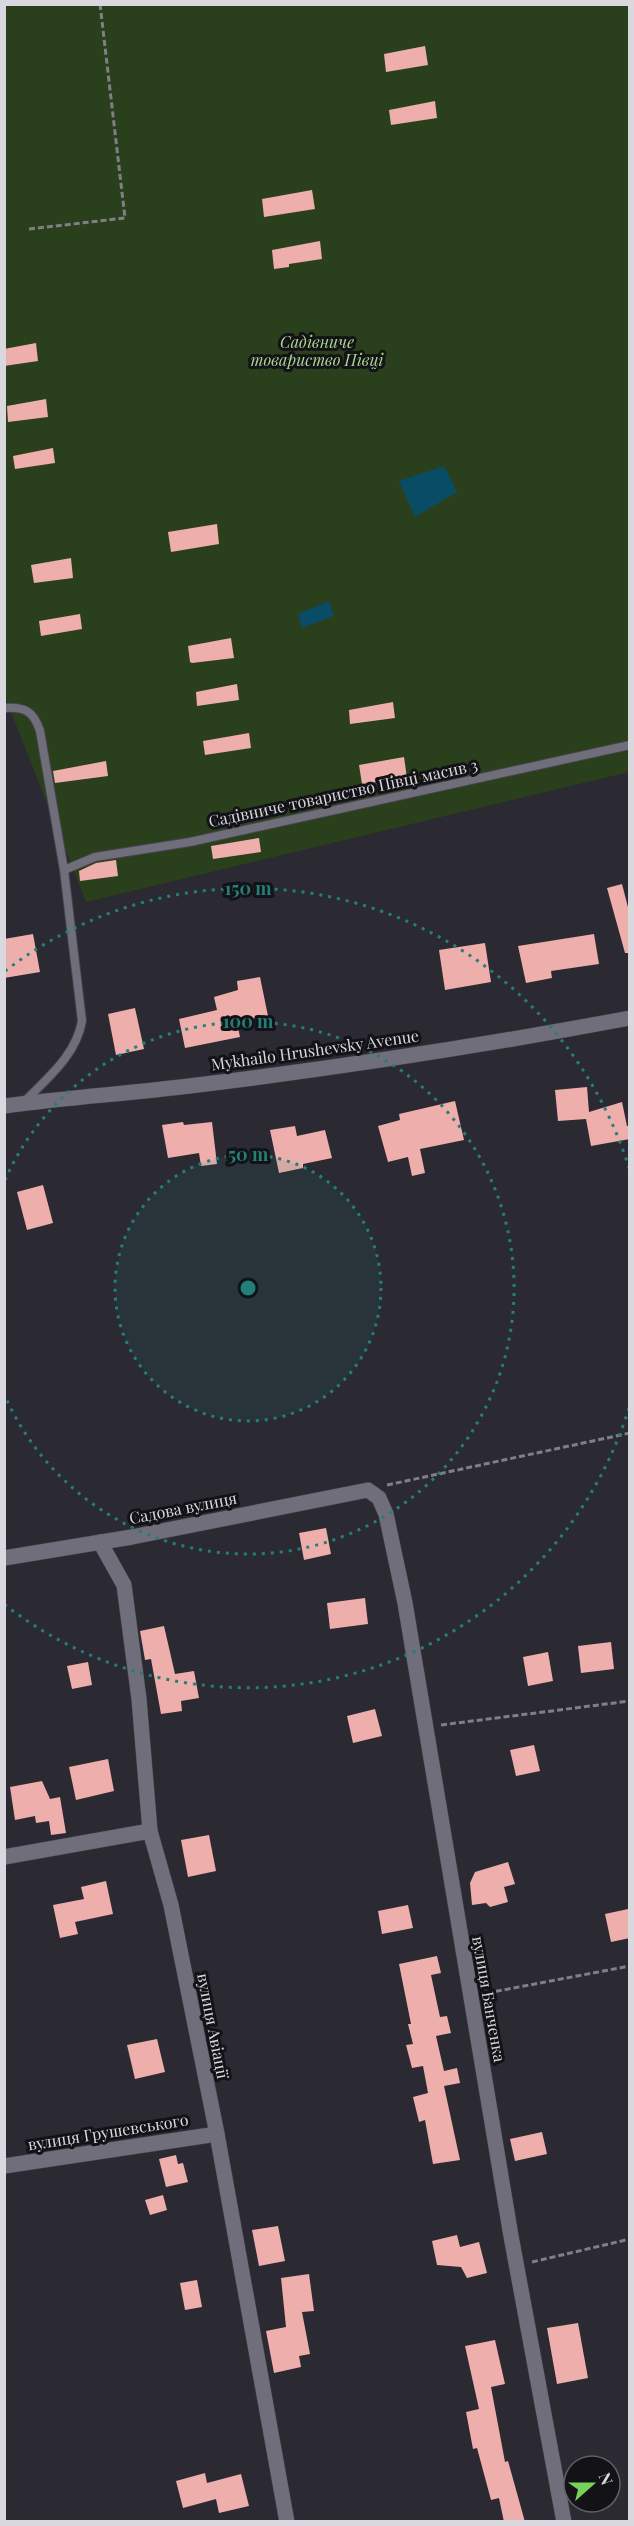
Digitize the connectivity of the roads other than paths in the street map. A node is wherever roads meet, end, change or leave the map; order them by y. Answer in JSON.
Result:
{"nodes":[{"id":1,"x":4,"y":708,"type":"edge"},
{"id":2,"x":630,"y":745,"type":"edge"},
{"id":3,"x":64,"y":870,"type":"junction"},
{"id":4,"x":630,"y":1017,"type":"edge"},
{"id":5,"x":22,"y":1104,"type":"junction"},
{"id":6,"x":4,"y":1106,"type":"edge"},
{"id":7,"x":368,"y":1490,"type":"joint"},
{"id":8,"x":100,"y":1542,"type":"junction"},
{"id":9,"x":4,"y":1558,"type":"edge"},
{"id":10,"x":150,"y":1831,"type":"junction"},
{"id":11,"x":4,"y":1857,"type":"edge"},
{"id":12,"x":217,"y":2134,"type":"junction"},
{"id":13,"x":4,"y":2166,"type":"edge"},
{"id":14,"x":287,"y":2522,"type":"edge"},
{"id":15,"x":564,"y":2522,"type":"edge"}],
"edges":[{"from":1,"to":3,"type":"lane"},
{"from":2,"to":3,"type":"lane","name":"Садівниче товариство Півці масив 3"},
{"from":3,"to":5,"type":"lane"},
{"from":4,"to":5,"type":"street","name":"Mykhailo Hrushevsky Avenue"},
{"from":5,"to":6,"type":"street","name":"Mykhailo Hrushevsky Avenue"},
{"from":7,"to":8,"type":"street","name":"Садова вулиця"},
{"from":7,"to":15,"type":"street","name":"вулиця Банченка"},
{"from":8,"to":9,"type":"street","name":"Садова вулиця"},
{"from":8,"to":10,"type":"street","name":"вулиця Авіації"},
{"from":10,"to":11,"type":"street"},
{"from":10,"to":12,"type":"street","name":"вулиця Авіації"},
{"from":12,"to":13,"type":"street","name":"вулиця Грушевського"},
{"from":12,"to":14,"type":"street","name":"вулиця Авіації"}]}
